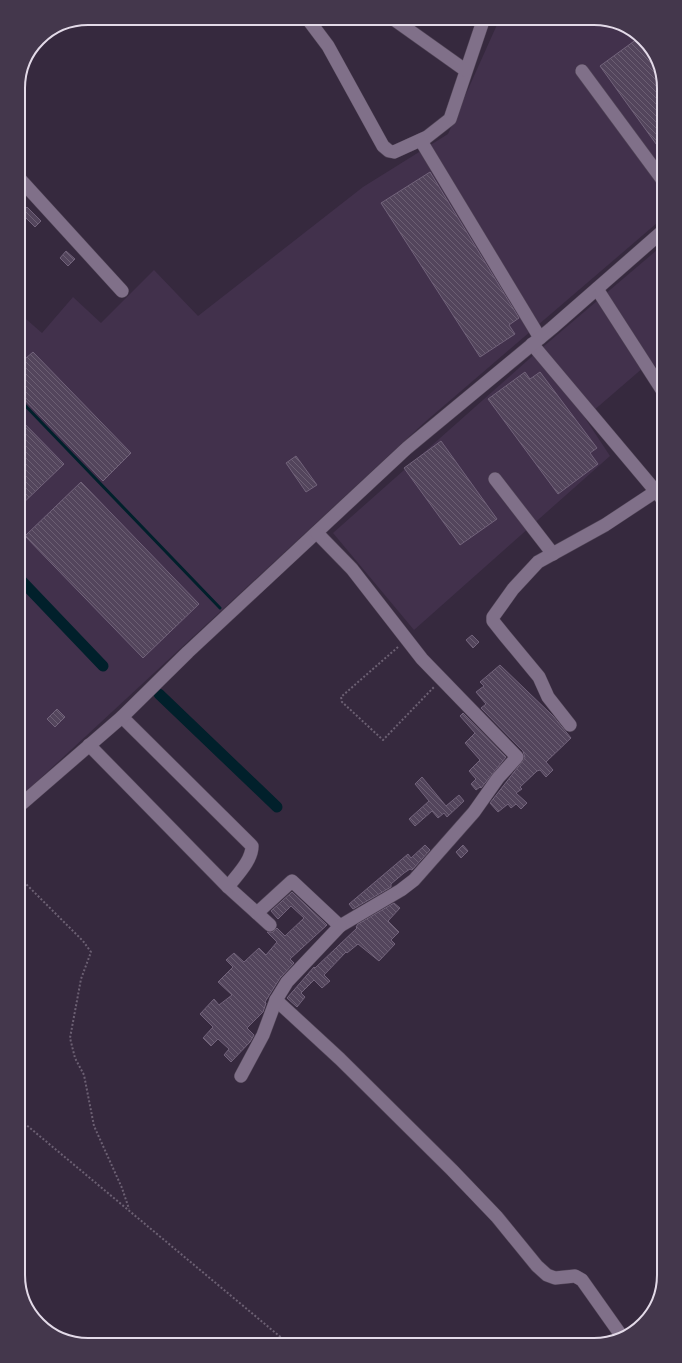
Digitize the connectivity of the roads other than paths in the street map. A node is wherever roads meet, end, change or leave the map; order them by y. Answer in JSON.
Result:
{"nodes":[{"id":1,"x":313,"y":25,"type":"edge"},
{"id":2,"x":402,"y":25,"type":"edge"},
{"id":3,"x":482,"y":25,"type":"edge"},
{"id":4,"x":466,"y":70,"type":"junction"},
{"id":5,"x":582,"y":71,"type":"dead end"},
{"id":6,"x":421,"y":141,"type":"junction"},
{"id":7,"x":657,"y":173,"type":"edge"},
{"id":8,"x":25,"y":185,"type":"edge"},
{"id":9,"x":657,"y":236,"type":"edge"},
{"id":10,"x":597,"y":289,"type":"junction"},
{"id":11,"x":122,"y":291,"type":"dead end"},
{"id":12,"x":536,"y":341,"type":"junction"},
{"id":13,"x":657,"y":382,"type":"edge"},
{"id":14,"x":495,"y":479,"type":"dead end"},
{"id":15,"x":657,"y":485,"type":"edge"},
{"id":16,"x":657,"y":491,"type":"edge"},
{"id":17,"x":316,"y":533,"type":"junction"},
{"id":18,"x":553,"y":554,"type":"junction"},
{"id":19,"x":122,"y":717,"type":"junction"},
{"id":20,"x":570,"y":724,"type":"dead end"},
{"id":21,"x":89,"y":745,"type":"junction"},
{"id":22,"x":25,"y":801,"type":"edge"},
{"id":23,"x":228,"y":887,"type":"junction"},
{"id":24,"x":257,"y":913,"type":"junction"},
{"id":25,"x":270,"y":925,"type":"dead end"},
{"id":26,"x":340,"y":926,"type":"junction"},
{"id":27,"x":276,"y":1000,"type":"junction"},
{"id":28,"x":241,"y":1076,"type":"dead end"},
{"id":29,"x":619,"y":1333,"type":"edge"}],
"edges":[{"from":1,"to":6,"type":"street"},
{"from":2,"to":4,"type":"street"},
{"from":3,"to":4,"type":"street"},
{"from":4,"to":6,"type":"street"},
{"from":5,"to":7,"type":"street"},
{"from":6,"to":12,"type":"street"},
{"from":8,"to":11,"type":"street"},
{"from":9,"to":10,"type":"street"},
{"from":10,"to":12,"type":"street"},
{"from":10,"to":13,"type":"street"},
{"from":12,"to":15,"type":"street"},
{"from":12,"to":17,"type":"street"},
{"from":14,"to":18,"type":"street"},
{"from":16,"to":18,"type":"street"},
{"from":17,"to":19,"type":"street"},
{"from":17,"to":26,"type":"street"},
{"from":18,"to":20,"type":"street"},
{"from":19,"to":21,"type":"street"},
{"from":19,"to":23,"type":"street"},
{"from":21,"to":22,"type":"street"},
{"from":21,"to":23,"type":"street"},
{"from":23,"to":24,"type":"street"},
{"from":24,"to":25,"type":"street"},
{"from":24,"to":26,"type":"street"},
{"from":26,"to":27,"type":"street"},
{"from":27,"to":28,"type":"street"},
{"from":27,"to":29,"type":"street"}]}
